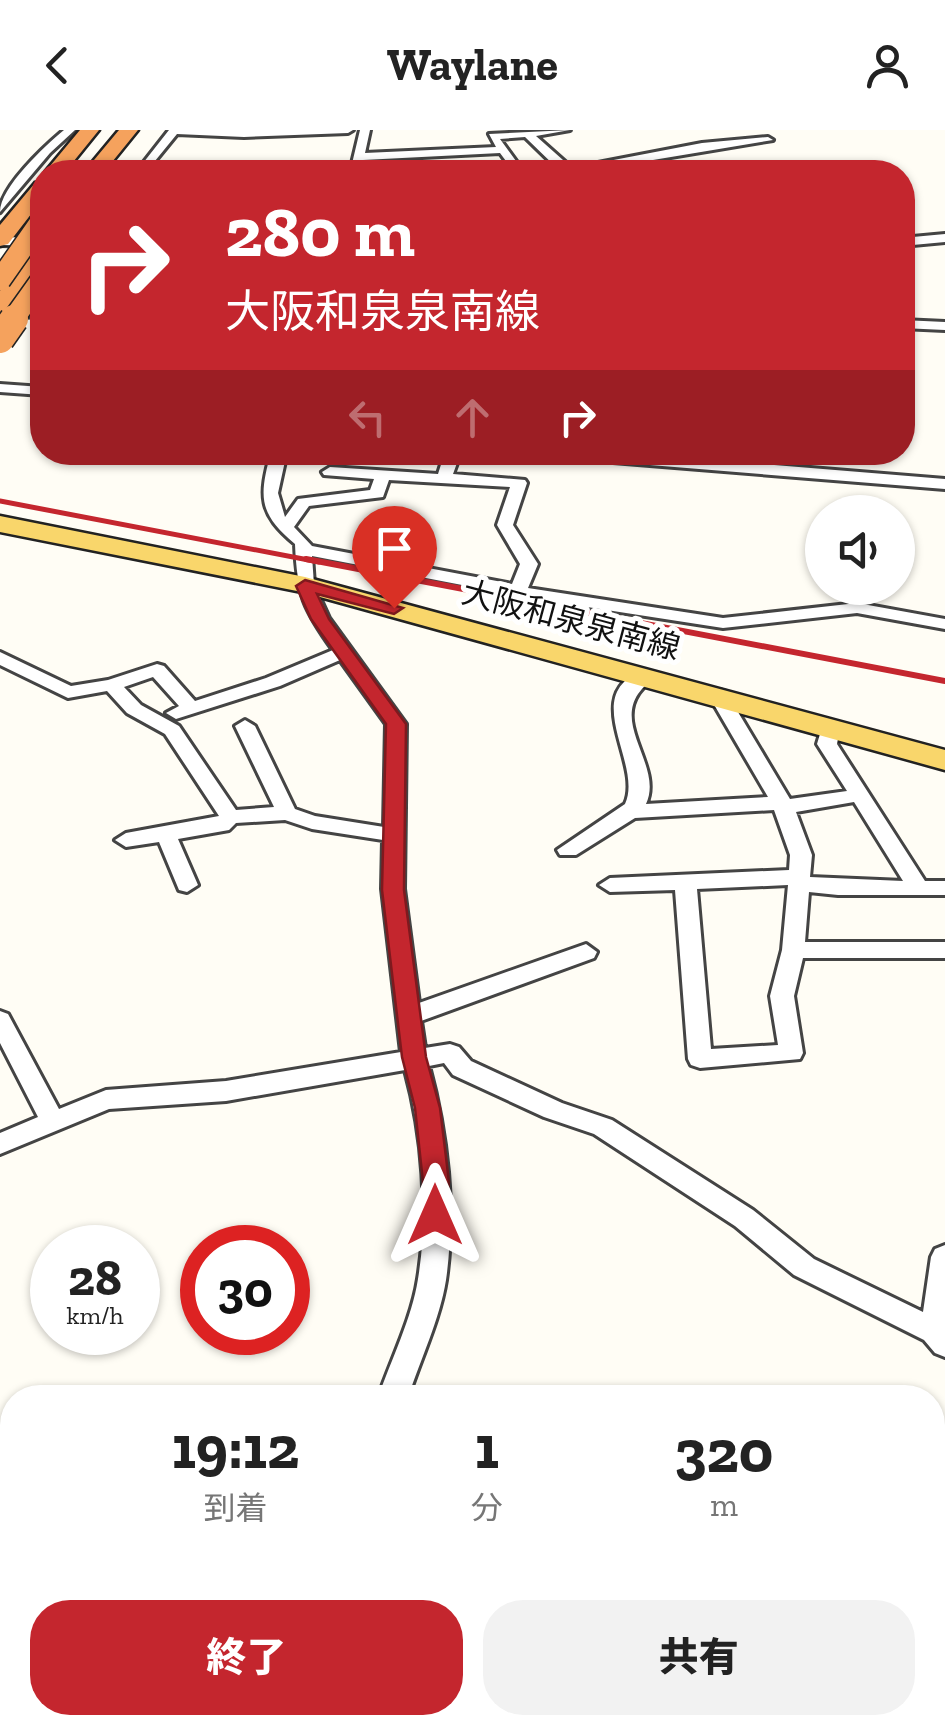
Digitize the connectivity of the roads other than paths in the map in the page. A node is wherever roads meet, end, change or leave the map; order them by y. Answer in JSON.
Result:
{"nodes":[{"id":1,"x":70,"y":130,"type":"edge"},
{"id":2,"x":90,"y":130,"type":"edge"},
{"id":3,"x":112,"y":130,"type":"edge"},
{"id":4,"x":129,"y":130,"type":"edge"},
{"id":5,"x":150,"y":130,"type":"edge"},
{"id":6,"x":348,"y":130,"type":"edge"},
{"id":7,"x":366,"y":130,"type":"edge"},
{"id":8,"x":565,"y":130,"type":"edge"},
{"id":9,"x":175,"y":131,"type":"edge"},
{"id":10,"x":528,"y":134,"type":"junction"},
{"id":11,"x":768,"y":140,"type":"dead end"},
{"id":12,"x":702,"y":146,"type":"junction"},
{"id":13,"x":503,"y":150,"type":"junction"},
{"id":14,"x":358,"y":157,"type":"junction"},
{"id":15,"x":712,"y":157,"type":"dead end"},
{"id":16,"x":39,"y":160,"type":"edge"},
{"id":17,"x":65,"y":160,"type":"edge"},
{"id":18,"x":87,"y":160,"type":"edge"},
{"id":19,"x":104,"y":160,"type":"edge"},
{"id":20,"x":126,"y":160,"type":"edge"},
{"id":21,"x":151,"y":160,"type":"edge"},
{"id":22,"x":357,"y":160,"type":"edge"},
{"id":23,"x":510,"y":160,"type":"edge"},
{"id":24,"x":555,"y":160,"type":"edge"},
{"id":25,"x":657,"y":160,"type":"edge"},
{"id":26,"x":30,"y":171,"type":"edge"},
{"id":27,"x":30,"y":202,"type":"edge"},
{"id":28,"x":0,"y":208,"type":"edge"},
{"id":29,"x":30,"y":237,"type":"edge"},
{"id":30,"x":945,"y":238,"type":"edge"},
{"id":31,"x":0,"y":240,"type":"edge"},
{"id":32,"x":915,"y":241,"type":"edge"},
{"id":33,"x":30,"y":244,"type":"edge"},
{"id":34,"x":30,"y":264,"type":"edge"},
{"id":35,"x":0,"y":280,"type":"edge"},
{"id":36,"x":30,"y":296,"type":"edge"},
{"id":37,"x":0,"y":310,"type":"edge"},
{"id":38,"x":30,"y":311,"type":"edge"},
{"id":39,"x":915,"y":325,"type":"edge"},
{"id":40,"x":945,"y":326,"type":"edge"},
{"id":41,"x":0,"y":339,"type":"edge"},
{"id":42,"x":0,"y":388,"type":"edge"},
{"id":43,"x":30,"y":389,"type":"edge"},
{"id":44,"x":276,"y":465,"type":"edge"},
{"id":45,"x":448,"y":465,"type":"edge"},
{"id":46,"x":711,"y":465,"type":"edge"},
{"id":47,"x":330,"y":472,"type":"dead end"},
{"id":48,"x":383,"y":475,"type":"junction"},
{"id":49,"x":444,"y":478,"type":"junction"},
{"id":50,"x":945,"y":484,"type":"edge"},
{"id":51,"x":0,"y":524,"type":"edge"},
{"id":52,"x":285,"y":528,"type":"junction"},
{"id":53,"x":303,"y":548,"type":"junction"},
{"id":54,"x":305,"y":586,"type":"junction"},
{"id":55,"x":518,"y":591,"type":"junction"},
{"id":56,"x":945,"y":624,"type":"edge"},
{"id":57,"x":343,"y":652,"type":"junction"},
{"id":58,"x":0,"y":658,"type":"edge"},
{"id":59,"x":645,"y":676,"type":"junction"},
{"id":60,"x":110,"y":685,"type":"junction"},
{"id":61,"x":718,"y":696,"type":"junction"},
{"id":62,"x":190,"y":708,"type":"junction"},
{"id":63,"x":153,"y":720,"type":"junction"},
{"id":64,"x":245,"y":726,"type":"dead end"},
{"id":65,"x":830,"y":728,"type":"junction"},
{"id":66,"x":945,"y":760,"type":"edge"},
{"id":67,"x":860,"y":794,"type":"junction"},
{"id":68,"x":782,"y":805,"type":"junction"},
{"id":69,"x":630,"y":812,"type":"junction"},
{"id":70,"x":286,"y":813,"type":"junction"},
{"id":71,"x":230,"y":816,"type":"junction"},
{"id":72,"x":166,"y":834,"type":"junction"},
{"id":73,"x":394,"y":835,"type":"junction"},
{"id":74,"x":126,"y":840,"type":"dead end"},
{"id":75,"x":568,"y":850,"type":"dead end"},
{"id":76,"x":686,"y":880,"type":"junction"},
{"id":77,"x":799,"y":880,"type":"junction"},
{"id":78,"x":187,"y":885,"type":"dead end"},
{"id":79,"x":610,"y":885,"type":"dead end"},
{"id":80,"x":919,"y":888,"type":"junction"},
{"id":81,"x":945,"y":888,"type":"edge"},
{"id":82,"x":792,"y":950,"type":"junction"},
{"id":83,"x":945,"y":950,"type":"edge"},
{"id":84,"x":586,"y":952,"type":"dead end"},
{"id":85,"x":409,"y":1016,"type":"junction"},
{"id":86,"x":0,"y":1020,"type":"edge"},
{"id":87,"x":414,"y":1057,"type":"junction"},
{"id":88,"x":53,"y":1121,"type":"junction"},
{"id":89,"x":0,"y":1144,"type":"edge"},
{"id":90,"x":945,"y":1257,"type":"edge"},
{"id":91,"x":940,"y":1338,"type":"edge"},
{"id":92,"x":397,"y":1385,"type":"edge"}],
"edges":[{"from":1,"to":16,"type":"street"},
{"from":2,"to":17,"type":"highway"},
{"from":3,"to":18,"type":"highway"},
{"from":4,"to":19,"type":"highway"},
{"from":5,"to":20,"type":"highway"},
{"from":6,"to":9,"type":"street"},
{"from":7,"to":14,"type":"street"},
{"from":8,"to":10,"type":"street"},
{"from":9,"to":21,"type":"street"},
{"from":10,"to":13,"type":"street"},
{"from":10,"to":24,"type":"street"},
{"from":11,"to":12,"type":"street"},
{"from":12,"to":15,"type":"street"},
{"from":12,"to":25,"type":"street"},
{"from":13,"to":14,"type":"street"},
{"from":13,"to":23,"type":"street"},
{"from":14,"to":22,"type":"street"},
{"from":26,"to":28,"type":"street"},
{"from":27,"to":31,"type":"highway"},
{"from":29,"to":35,"type":"highway","bridge":true},
{"from":30,"to":32,"type":"street"},
{"from":31,"to":33,"type":"street"},
{"from":34,"to":37,"type":"highway"},
{"from":36,"to":41,"type":"highway","bridge":true},
{"from":37,"to":38,"type":"street"},
{"from":39,"to":40,"type":"street"},
{"from":42,"to":43,"type":"street"},
{"from":44,"to":52,"type":"street"},
{"from":45,"to":49,"type":"street"},
{"from":46,"to":50,"type":"street"},
{"from":47,"to":48,"type":"street"},
{"from":48,"to":49,"type":"street"},
{"from":48,"to":52,"type":"street"},
{"from":49,"to":55,"type":"street"},
{"from":51,"to":54,"type":"main road","name":"大阪和泉泉南線"},
{"from":52,"to":53,"type":"street"},
{"from":53,"to":54,"type":"street"},
{"from":53,"to":55,"type":"street"},
{"from":54,"to":57,"type":"street"},
{"from":54,"to":59,"type":"main road","name":"大阪和泉泉南線"},
{"from":55,"to":56,"type":"street"},
{"from":57,"to":62,"type":"street"},
{"from":57,"to":73,"type":"street"},
{"from":58,"to":60,"type":"street"},
{"from":59,"to":61,"type":"main road","name":"大阪和泉泉南線"},
{"from":59,"to":69,"type":"street"},
{"from":60,"to":62,"type":"street"},
{"from":60,"to":63,"type":"street"},
{"from":61,"to":65,"type":"main road","name":"大阪和泉泉南線"},
{"from":61,"to":68,"type":"street"},
{"from":62,"to":63,"type":"street"},
{"from":63,"to":71,"type":"street"},
{"from":64,"to":70,"type":"street"},
{"from":65,"to":66,"type":"main road","name":"大阪和泉泉南線"},
{"from":65,"to":67,"type":"street"},
{"from":67,"to":68,"type":"street"},
{"from":67,"to":80,"type":"street"},
{"from":68,"to":69,"type":"street"},
{"from":68,"to":77,"type":"street"},
{"from":69,"to":75,"type":"street"},
{"from":70,"to":71,"type":"street"},
{"from":70,"to":73,"type":"street"},
{"from":71,"to":72,"type":"street"},
{"from":72,"to":74,"type":"street"},
{"from":72,"to":78,"type":"street"},
{"from":73,"to":85,"type":"street"},
{"from":76,"to":77,"type":"street"},
{"from":76,"to":79,"type":"street"},
{"from":76,"to":82,"type":"street"},
{"from":77,"to":80,"type":"street"},
{"from":77,"to":82,"type":"street"},
{"from":80,"to":81,"type":"street"},
{"from":82,"to":83,"type":"street"},
{"from":84,"to":85,"type":"street"},
{"from":85,"to":87,"type":"street"},
{"from":86,"to":88,"type":"street"},
{"from":87,"to":88,"type":"street"},
{"from":87,"to":91,"type":"street"},
{"from":87,"to":92,"type":"street"},
{"from":88,"to":89,"type":"street"},
{"from":90,"to":91,"type":"street"}]}
